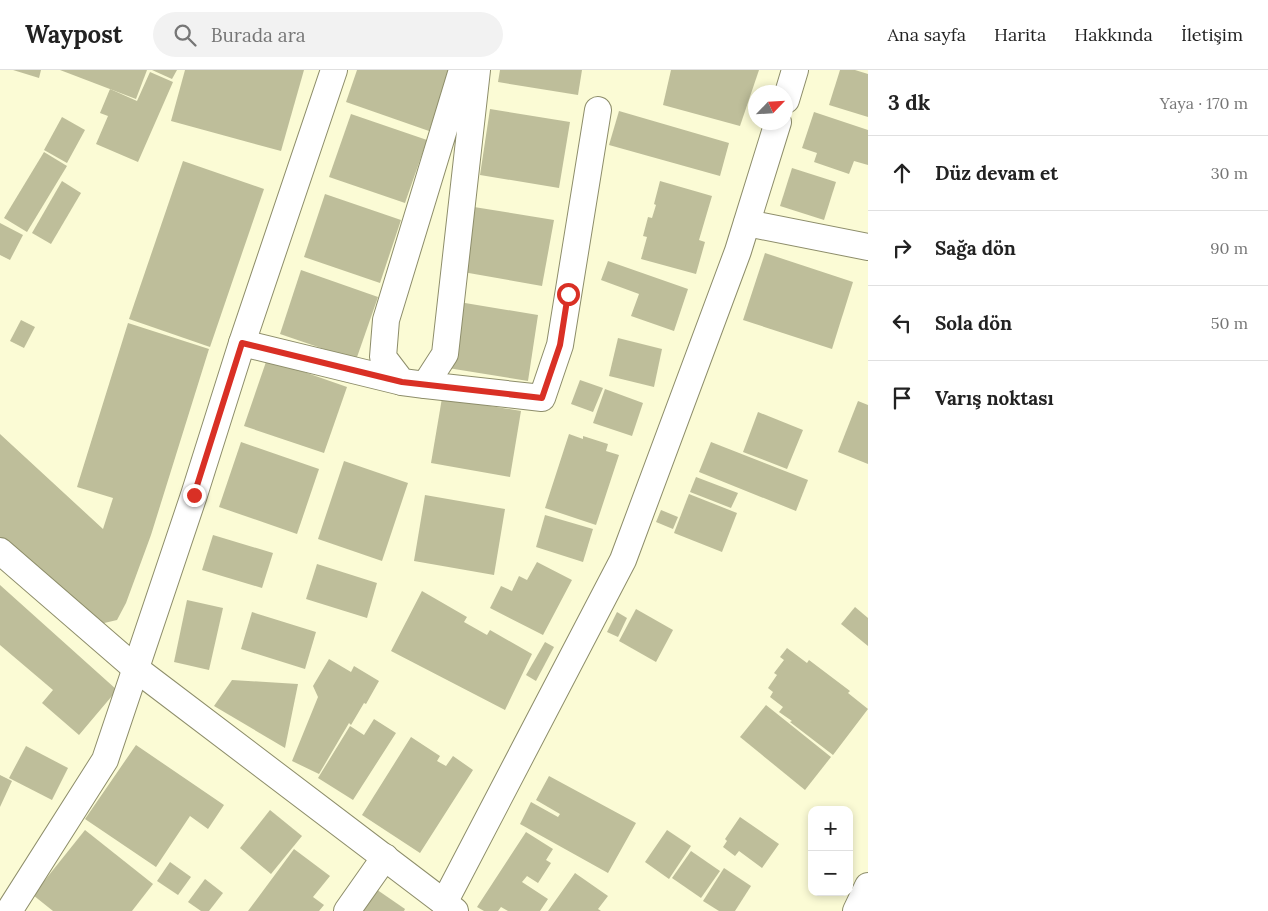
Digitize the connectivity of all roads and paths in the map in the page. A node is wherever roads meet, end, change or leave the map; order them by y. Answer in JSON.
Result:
{"nodes":[{"id":1,"x":334,"y":70,"type":"edge"},
{"id":2,"x":462,"y":70,"type":"edge"},
{"id":3,"x":477,"y":70,"type":"edge"},
{"id":4,"x":795,"y":70,"type":"edge"},
{"id":5,"x":790,"y":85,"type":"edge"},
{"id":6,"x":598,"y":110,"type":"dead end"},
{"id":7,"x":776,"y":130,"type":"edge"},
{"id":8,"x":747,"y":223,"type":"junction"},
{"id":9,"x":868,"y":247,"type":"edge"},
{"id":10,"x":242,"y":343,"type":"junction"},
{"id":11,"x":413,"y":383,"type":"junction"},
{"id":12,"x":0,"y":551,"type":"edge"},
{"id":13,"x":135,"y":668,"type":"junction"},
{"id":14,"x":384,"y":857,"type":"junction"},
{"id":15,"x":868,"y":886,"type":"edge"},
{"id":16,"x":450,"y":907,"type":"edge"},
{"id":17,"x":9,"y":911,"type":"edge"},
{"id":18,"x":347,"y":911,"type":"edge"},
{"id":19,"x":856,"y":911,"type":"edge"}],
"edges":[{"from":1,"to":10,"type":"street"},
{"from":2,"to":11,"type":"street"},
{"from":3,"to":11,"type":"street"},
{"from":4,"to":5,"type":"street"},
{"from":6,"to":11,"type":"street"},
{"from":7,"to":8,"type":"street"},
{"from":8,"to":9,"type":"street"},
{"from":8,"to":16,"type":"street"},
{"from":10,"to":11,"type":"street"},
{"from":10,"to":13,"type":"street"},
{"from":12,"to":13,"type":"street"},
{"from":13,"to":14,"type":"street"},
{"from":13,"to":17,"type":"street"},
{"from":14,"to":16,"type":"street"},
{"from":14,"to":18,"type":"street"},
{"from":15,"to":19,"type":"street"}]}
